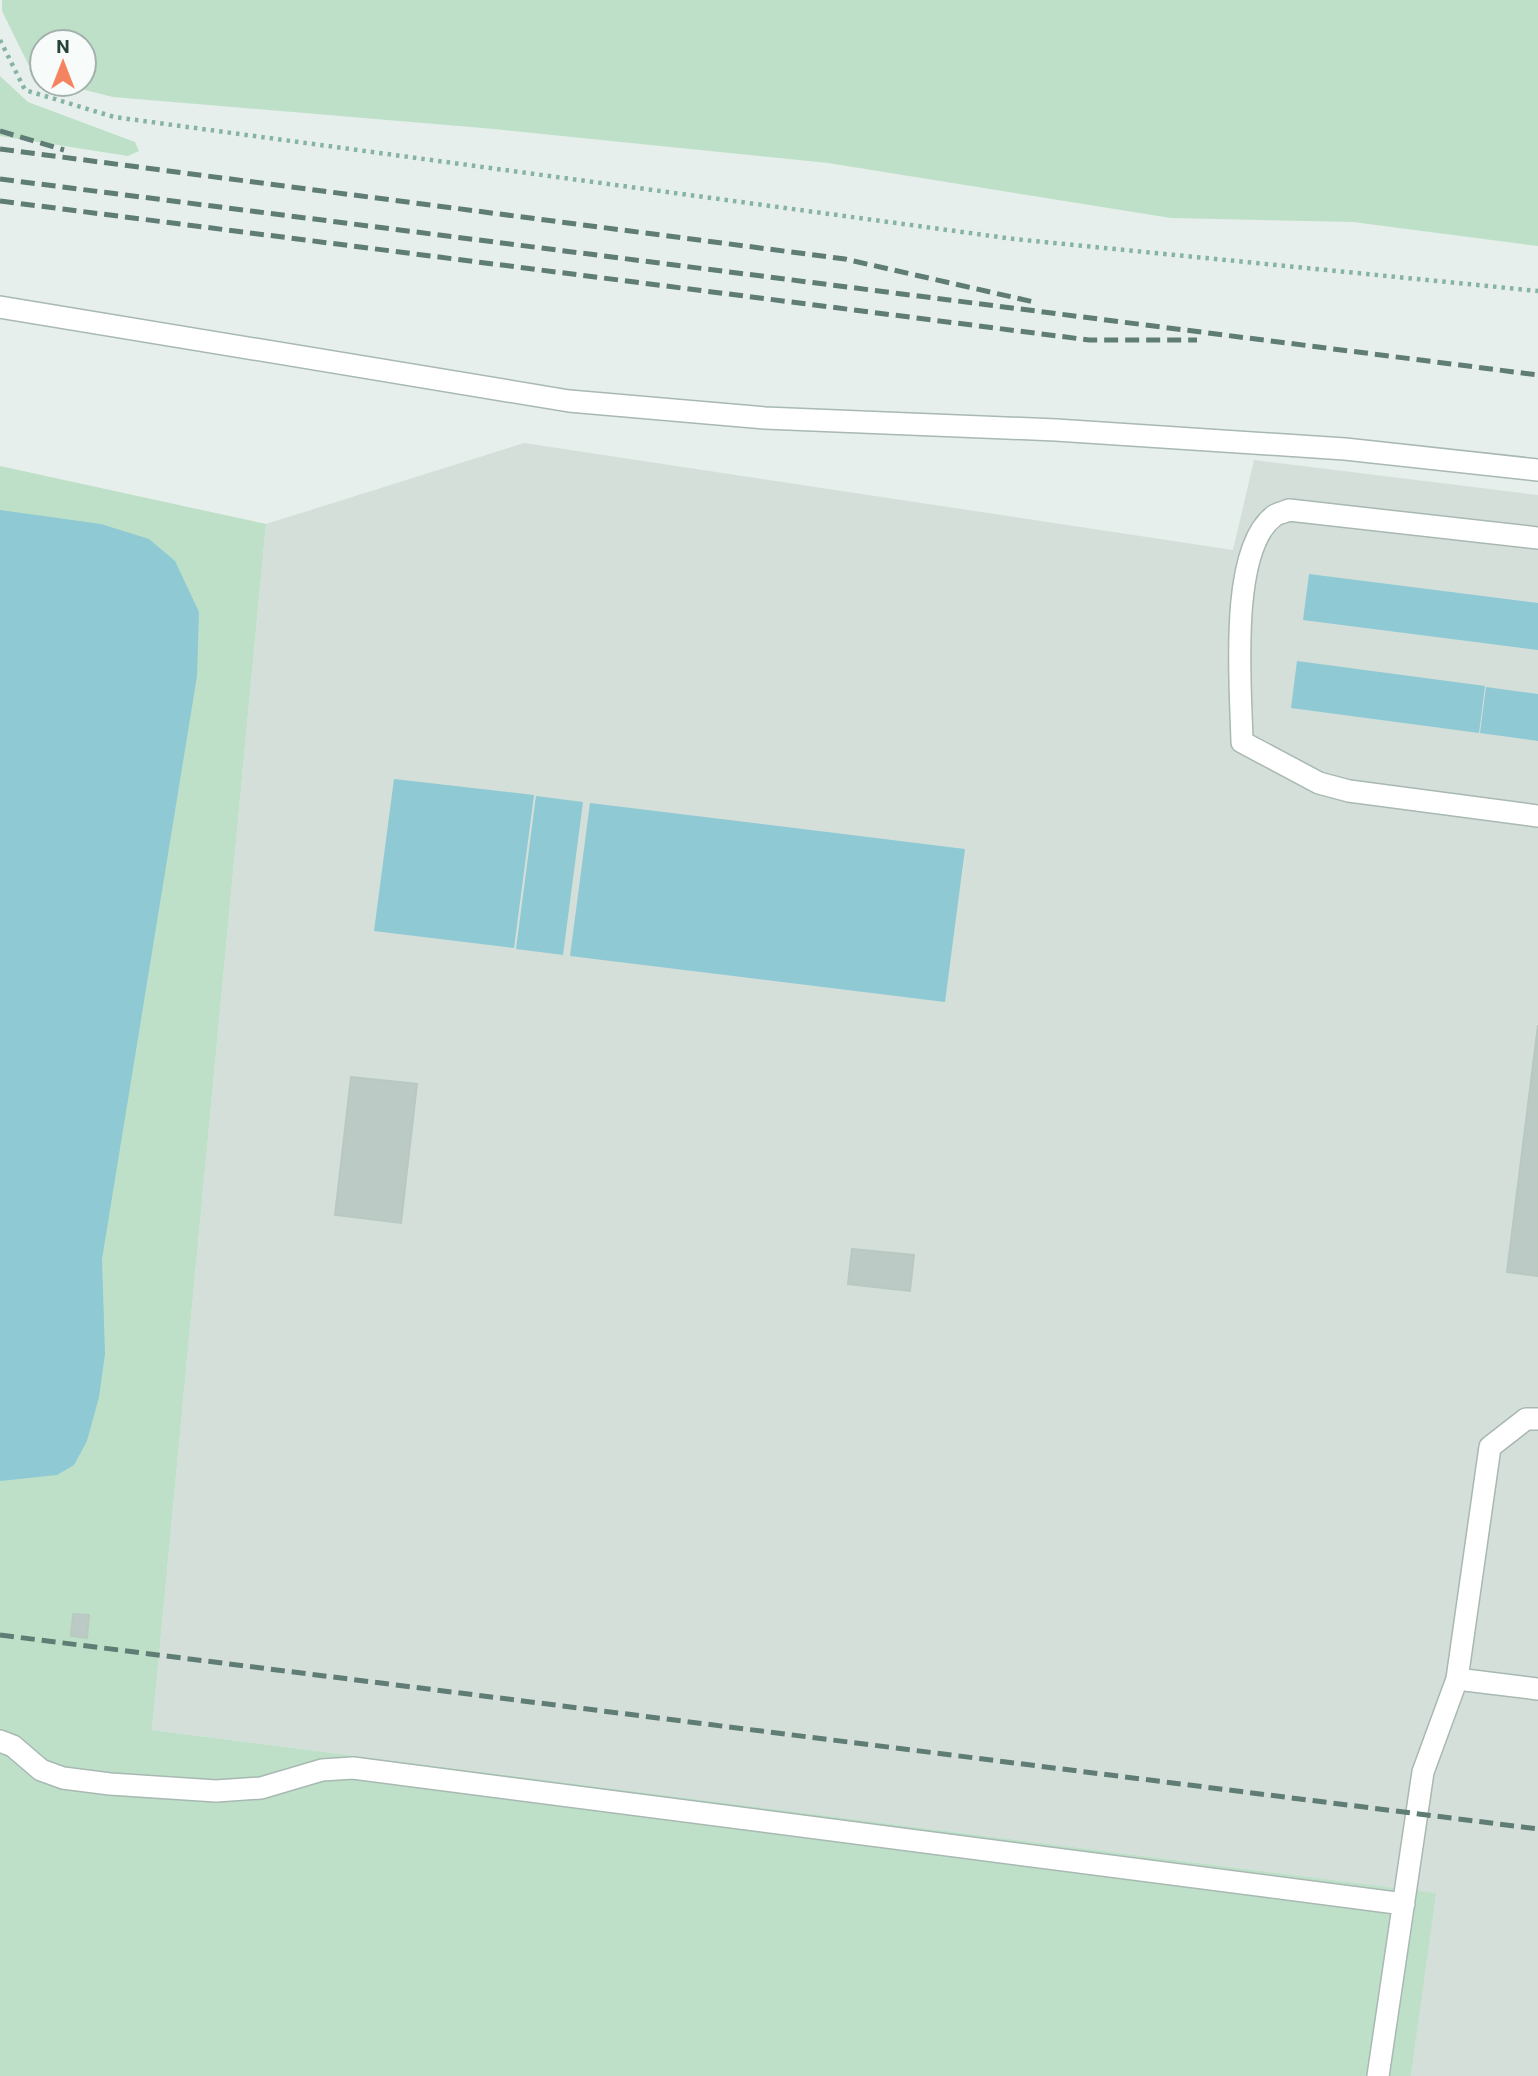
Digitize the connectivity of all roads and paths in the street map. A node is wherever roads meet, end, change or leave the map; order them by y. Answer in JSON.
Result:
{"nodes":[{"id":1,"x":0,"y":40,"type":"edge"},
{"id":2,"x":1538,"y":291,"type":"edge"},
{"id":3,"x":0,"y":307,"type":"edge"},
{"id":4,"x":1538,"y":470,"type":"edge"},
{"id":5,"x":1538,"y":538,"type":"edge"},
{"id":6,"x":1538,"y":816,"type":"edge"},
{"id":7,"x":1538,"y":1419,"type":"edge"},
{"id":8,"x":1457,"y":1679,"type":"junction"},
{"id":9,"x":1538,"y":1689,"type":"edge"},
{"id":10,"x":0,"y":1741,"type":"edge"},
{"id":11,"x":1404,"y":1904,"type":"junction"},
{"id":12,"x":1378,"y":2076,"type":"edge"}],
"edges":[{"from":1,"to":2,"type":"path"},
{"from":3,"to":4,"type":"lane"},
{"from":5,"to":6,"type":"lane"},
{"from":7,"to":8,"type":"lane"},
{"from":8,"to":9,"type":"lane"},
{"from":8,"to":11,"type":"lane"},
{"from":10,"to":11,"type":"lane"},
{"from":11,"to":12,"type":"lane"}]}
